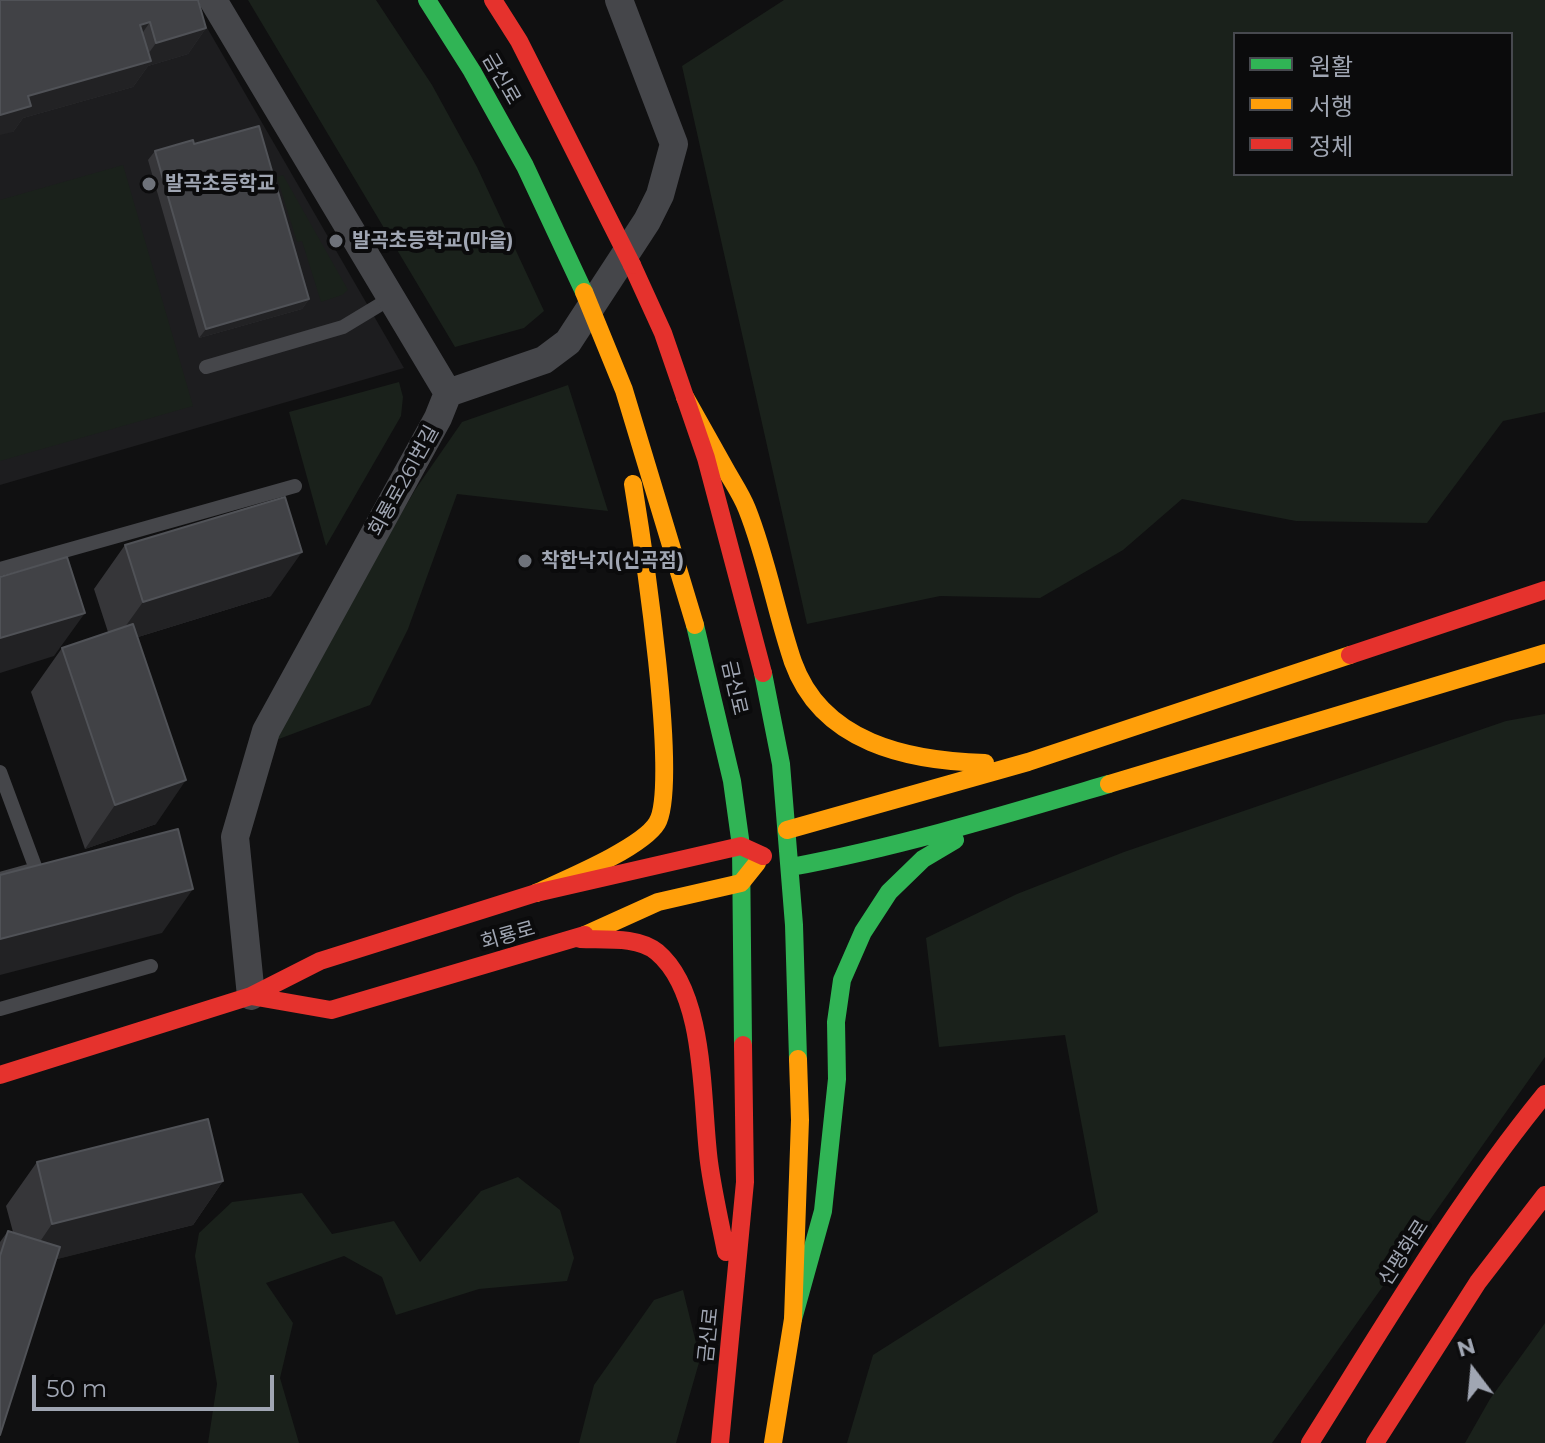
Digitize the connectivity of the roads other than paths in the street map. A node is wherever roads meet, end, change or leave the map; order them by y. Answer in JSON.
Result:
{"nodes":[{"id":1,"x":213,"y":0,"type":"edge"},
{"id":2,"x":427,"y":0,"type":"edge"},
{"id":3,"x":493,"y":0,"type":"edge"},
{"id":4,"x":619,"y":0,"type":"edge"},
{"id":5,"x":391,"y":298,"type":"junction"},
{"id":6,"x":587,"y":298,"type":"junction"},
{"id":7,"x":206,"y":367,"type":"dead end"},
{"id":8,"x":448,"y":393,"type":"junction"},
{"id":9,"x":685,"y":397,"type":"junction"},
{"id":10,"x":295,"y":486,"type":"dead end"},
{"id":11,"x":0,"y":569,"type":"edge"},
{"id":12,"x":1545,"y":590,"type":"edge"},
{"id":13,"x":1545,"y":653,"type":"edge"},
{"id":14,"x":1028,"y":762,"type":"junction"},
{"id":15,"x":0,"y":772,"type":"edge"},
{"id":16,"x":995,"y":818,"type":"junction"},
{"id":17,"x":787,"y":830,"type":"junction"},
{"id":18,"x":741,"y":846,"type":"junction"},
{"id":19,"x":762,"y":857,"type":"junction"},
{"id":20,"x":791,"y":867,"type":"junction"},
{"id":21,"x":0,"y":879,"type":"edge"},
{"id":22,"x":741,"y":883,"type":"junction"},
{"id":23,"x":536,"y":893,"type":"junction"},
{"id":24,"x":576,"y":939,"type":"junction"},
{"id":25,"x":151,"y":966,"type":"edge"},
{"id":26,"x":251,"y":996,"type":"junction"},
{"id":27,"x":0,"y":1009,"type":"edge"},
{"id":28,"x":0,"y":1075,"type":"edge"},
{"id":29,"x":1545,"y":1094,"type":"edge"},
{"id":30,"x":1545,"y":1195,"type":"edge"},
{"id":31,"x":734,"y":1298,"type":"junction"},
{"id":32,"x":793,"y":1319,"type":"junction"},
{"id":33,"x":720,"y":1443,"type":"edge"},
{"id":34,"x":773,"y":1443,"type":"edge"},
{"id":35,"x":1310,"y":1443,"type":"edge"},
{"id":36,"x":1375,"y":1443,"type":"edge"}],
"edges":[{"from":1,"to":5,"type":"street"},
{"from":2,"to":6,"type":"main road","name":"금신로"},
{"from":3,"to":9,"type":"main road","name":"금신로","bridge":true},
{"from":4,"to":8,"type":"street"},
{"from":5,"to":7,"type":"lane"},
{"from":5,"to":8,"type":"street"},
{"from":6,"to":18,"type":"main road","name":"금신로"},
{"from":6,"to":23,"type":"main road"},
{"from":8,"to":26,"type":"street","name":"회룡로261번길"},
{"from":9,"to":14,"type":"main road"},
{"from":9,"to":17,"type":"main road","name":"금신로"},
{"from":10,"to":11,"type":"lane"},
{"from":12,"to":14,"type":"main road"},
{"from":13,"to":16,"type":"main road"},
{"from":14,"to":17,"type":"main road"},
{"from":15,"to":21,"type":"lane"},
{"from":16,"to":20,"type":"main road"},
{"from":16,"to":32,"type":"main road"},
{"from":17,"to":19,"type":"main road"},
{"from":17,"to":20,"type":"main road","name":"금신로"},
{"from":18,"to":19,"type":"main road"},
{"from":18,"to":22,"type":"main road","name":"금신로"},
{"from":18,"to":23,"type":"main road","name":"회룡로"},
{"from":19,"to":20,"type":"main road"},
{"from":19,"to":22,"type":"main road"},
{"from":20,"to":32,"type":"main road","name":"금신로"},
{"from":22,"to":24,"type":"main road","name":"회룡로"},
{"from":22,"to":31,"type":"main road","name":"금신로"},
{"from":23,"to":26,"type":"main road","name":"회룡로"},
{"from":24,"to":26,"type":"main road","name":"회룡로"},
{"from":24,"to":31,"type":"main road"},
{"from":25,"to":27,"type":"lane"},
{"from":26,"to":28,"type":"main road","name":"회룡로"},
{"from":29,"to":35,"type":"main road","name":"신평화로"},
{"from":30,"to":36,"type":"main road"},
{"from":31,"to":33,"type":"main road","name":"금신로"},
{"from":32,"to":34,"type":"main road","name":"금신로"}]}
